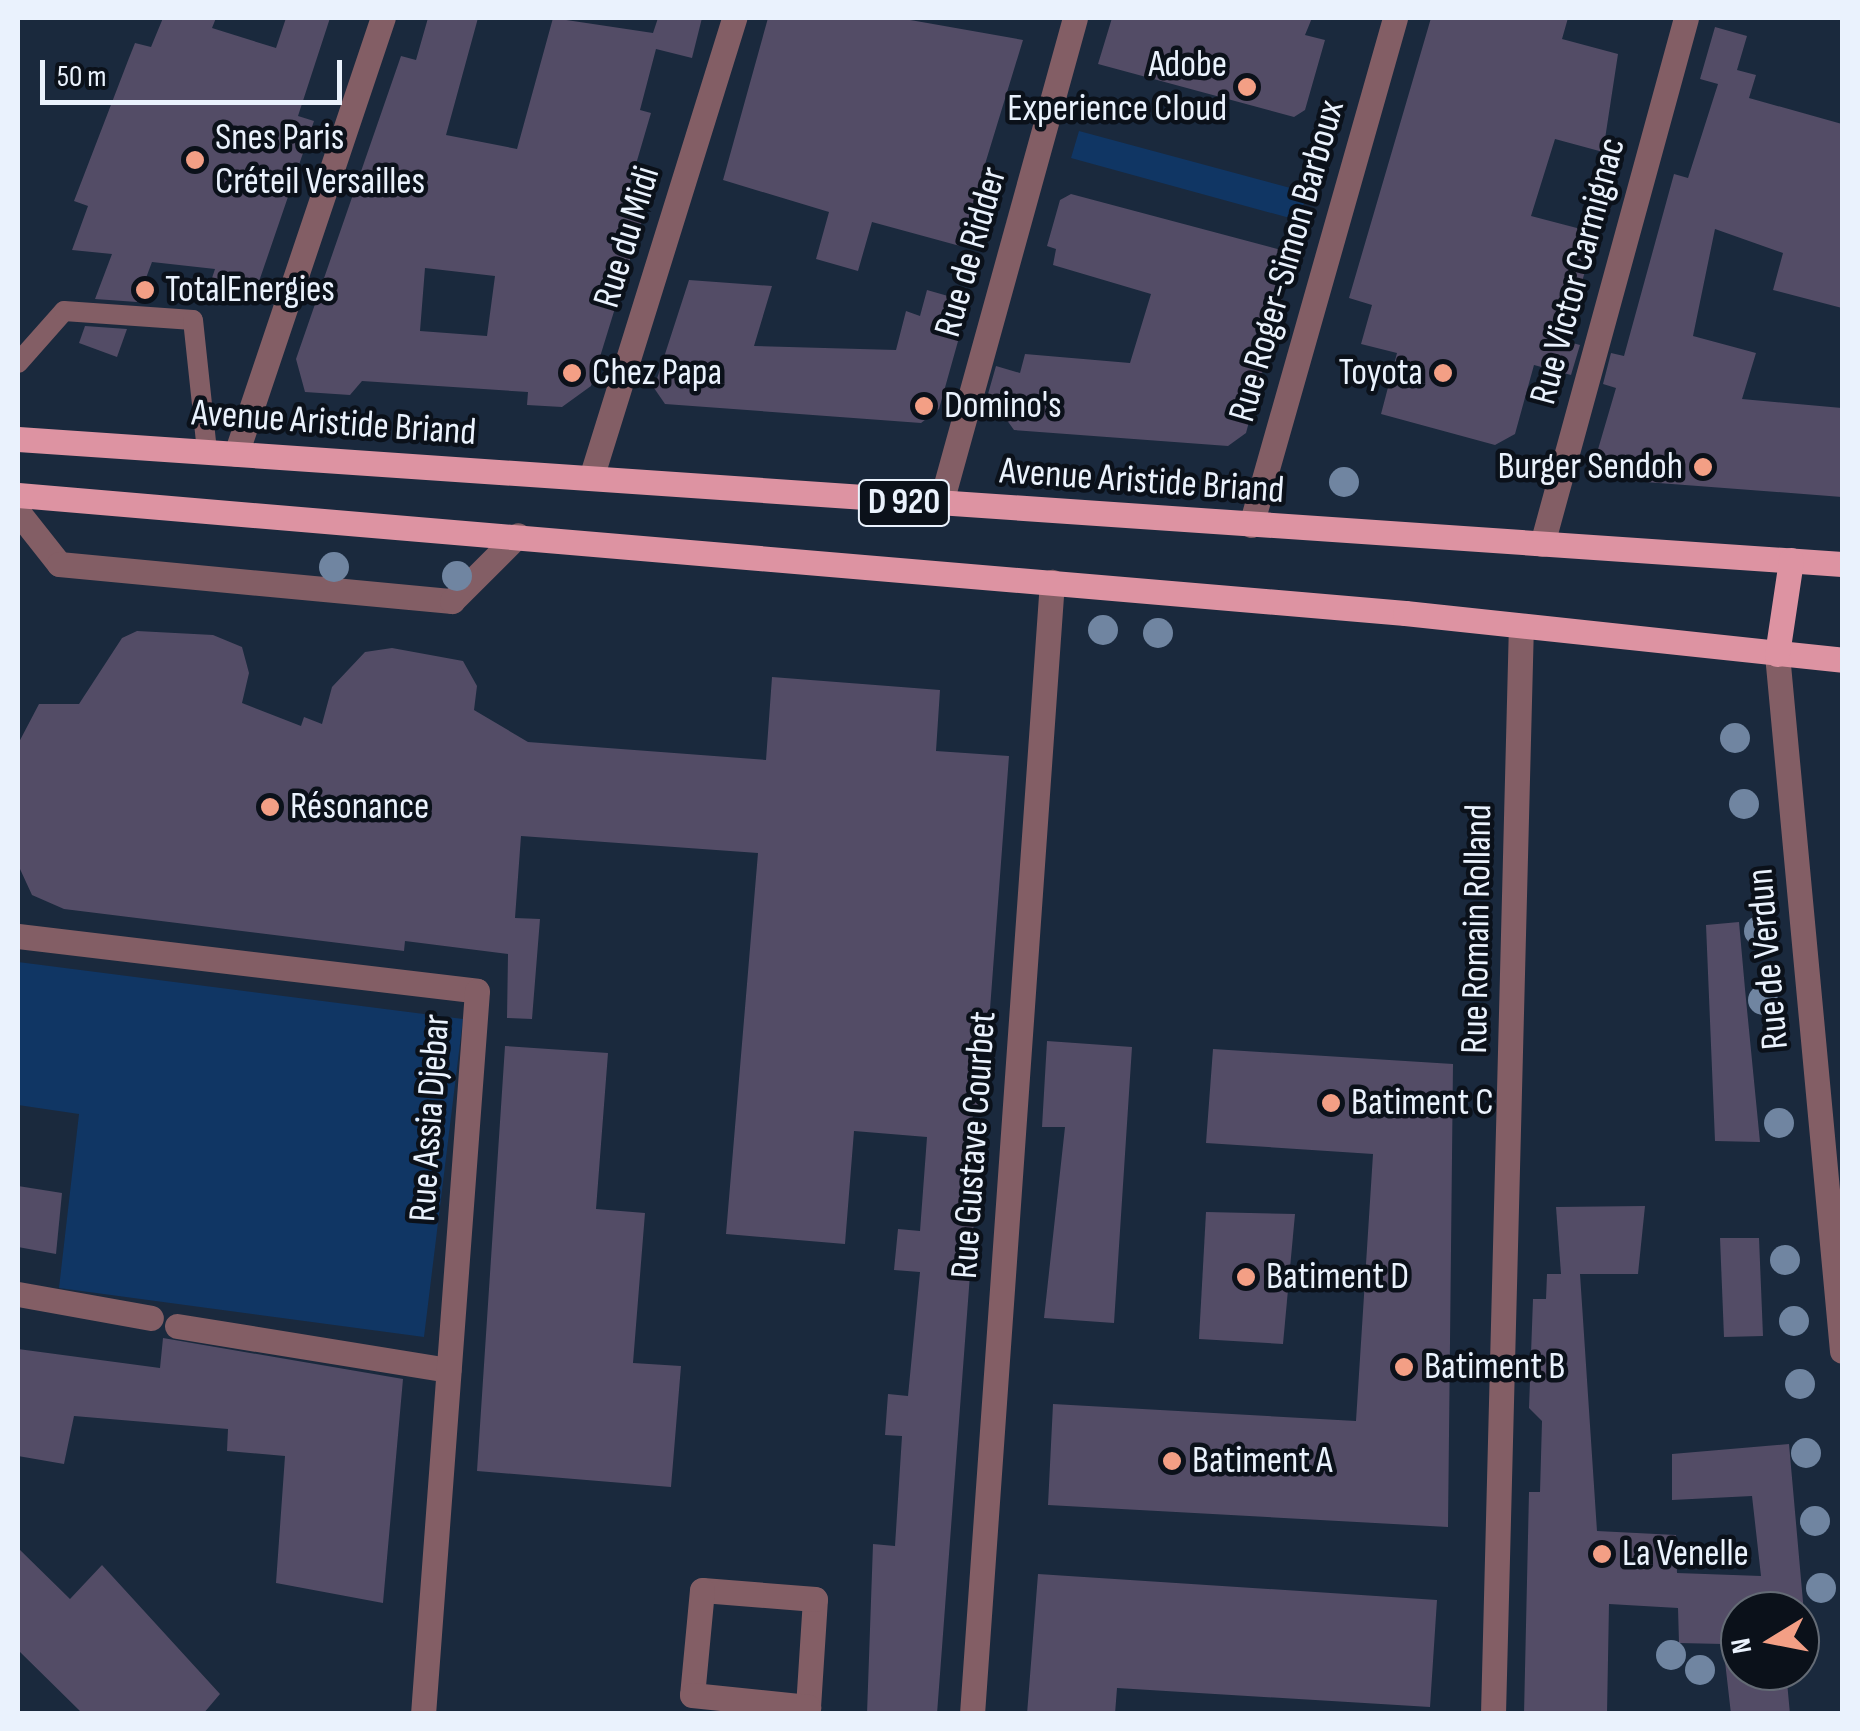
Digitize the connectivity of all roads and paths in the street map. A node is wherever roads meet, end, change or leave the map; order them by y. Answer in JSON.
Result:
{"nodes":[{"id":1,"x":383,"y":18,"type":"edge"},
{"id":2,"x":734,"y":18,"type":"edge"},
{"id":3,"x":1075,"y":18,"type":"edge"},
{"id":4,"x":1395,"y":18,"type":"edge"},
{"id":5,"x":1686,"y":18,"type":"edge"},
{"id":6,"x":18,"y":363,"type":"edge"},
{"id":7,"x":18,"y":439,"type":"edge"},
{"id":8,"x":207,"y":452,"type":"junction"},
{"id":9,"x":236,"y":454,"type":"junction"},
{"id":10,"x":591,"y":478,"type":"junction"},
{"id":11,"x":18,"y":495,"type":"edge"},
{"id":12,"x":940,"y":506,"type":"junction"},
{"id":13,"x":18,"y":512,"type":"edge"},
{"id":14,"x":1251,"y":525,"type":"junction"},
{"id":15,"x":518,"y":535,"type":"junction"},
{"id":16,"x":1542,"y":544,"type":"junction"},
{"id":17,"x":1791,"y":560,"type":"junction"},
{"id":18,"x":1842,"y":564,"type":"edge"},
{"id":19,"x":1052,"y":582,"type":"junction"},
{"id":20,"x":1521,"y":626,"type":"junction"},
{"id":21,"x":1777,"y":654,"type":"junction"},
{"id":22,"x":1842,"y":660,"type":"edge"},
{"id":23,"x":18,"y":936,"type":"edge"},
{"id":24,"x":1839,"y":1276,"type":"edge"},
{"id":25,"x":18,"y":1294,"type":"edge"},
{"id":26,"x":151,"y":1318,"type":"dead end"},
{"id":27,"x":177,"y":1326,"type":"dead end"},
{"id":28,"x":1842,"y":1351,"type":"edge"},
{"id":29,"x":448,"y":1370,"type":"junction"},
{"id":30,"x":808,"y":1710,"type":"edge"},
{"id":31,"x":424,"y":1714,"type":"edge"},
{"id":32,"x":972,"y":1714,"type":"edge"},
{"id":33,"x":1493,"y":1714,"type":"edge"}],
"edges":[{"from":1,"to":9,"type":"street"},
{"from":2,"to":10,"type":"street","name":"Rue du Midi"},
{"from":3,"to":12,"type":"street","name":"Rue de Ridder"},
{"from":4,"to":14,"type":"street","name":"Rue Roger-Simon Barboux"},
{"from":5,"to":16,"type":"street","name":"Rue Victor Carmignac"},
{"from":6,"to":8,"type":"lane"},
{"from":7,"to":8,"type":"main road","name":"Avenue Aristide Briand","number":"D 920"},
{"from":8,"to":9,"type":"main road","name":"Avenue Aristide Briand","number":"D 920"},
{"from":9,"to":10,"type":"main road","name":"Avenue Aristide Briand","number":"D 920"},
{"from":10,"to":12,"type":"main road","name":"Avenue Aristide Briand","number":"D 920"},
{"from":11,"to":15,"type":"main road","number":"D 920"},
{"from":12,"to":14,"type":"main road","name":"Avenue Aristide Briand","number":"D 920"},
{"from":13,"to":15,"type":"street"},
{"from":14,"to":16,"type":"main road","name":"Avenue Aristide Briand","number":"D 920"},
{"from":15,"to":19,"type":"main road","number":"D 920"},
{"from":16,"to":17,"type":"main road","name":"Avenue Aristide Briand","number":"D 920"},
{"from":17,"to":18,"type":"main road","name":"Avenue Aristide Briand","number":"D 920"},
{"from":17,"to":21,"type":"main road","name":"Rue de Verdun"},
{"from":19,"to":20,"type":"main road","number":"D 920"},
{"from":19,"to":32,"type":"street","name":"Rue Gustave Courbet"},
{"from":20,"to":21,"type":"main road","number":"D 920"},
{"from":20,"to":33,"type":"street","name":"Rue Romain Rolland"},
{"from":21,"to":22,"type":"main road","number":"D 920"},
{"from":21,"to":24,"type":"street","name":"Rue de Verdun"},
{"from":23,"to":29,"type":"street","name":"Rue Assia Djebar"},
{"from":24,"to":28,"type":"street","name":"Rue de Verdun"},
{"from":25,"to":26,"type":"street"},
{"from":27,"to":29,"type":"street"},
{"from":29,"to":31,"type":"street","name":"Rue Assia Djebar"},
{"from":30,"to":30,"type":"street"}]}
